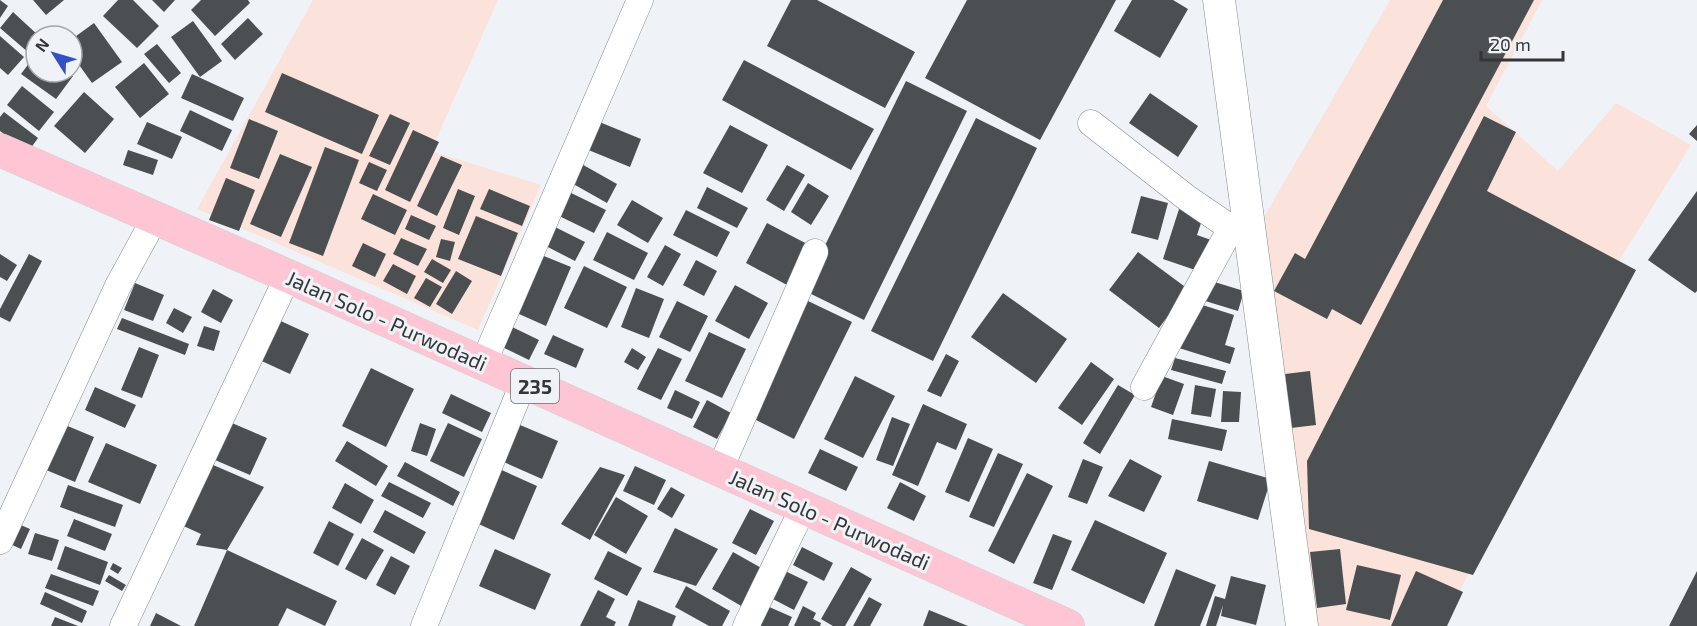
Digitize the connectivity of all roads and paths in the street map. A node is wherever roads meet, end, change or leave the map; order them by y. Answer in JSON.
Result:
{"nodes":[{"id":1,"x":640,"y":0,"type":"edge"},
{"id":2,"x":1219,"y":0,"type":"edge"},
{"id":3,"x":1092,"y":123,"type":"dead end"},
{"id":4,"x":0,"y":150,"type":"edge"},
{"id":5,"x":155,"y":218,"type":"junction"},
{"id":6,"x":1241,"y":235,"type":"junction"},
{"id":7,"x":815,"y":252,"type":"dead end"},
{"id":8,"x":288,"y":276,"type":"junction"},
{"id":9,"x":483,"y":364,"type":"junction"},
{"id":10,"x":524,"y":381,"type":"junction"},
{"id":11,"x":1143,"y":387,"type":"dead end"},
{"id":12,"x":720,"y":469,"type":"junction"},
{"id":13,"x":804,"y":506,"type":"junction"},
{"id":14,"x":0,"y":541,"type":"edge"},
{"id":15,"x":123,"y":626,"type":"edge"},
{"id":16,"x":424,"y":626,"type":"edge"},
{"id":17,"x":746,"y":626,"type":"edge"},
{"id":18,"x":1068,"y":626,"type":"edge"},
{"id":19,"x":1302,"y":626,"type":"edge"}],
"edges":[{"from":1,"to":9,"type":"street"},
{"from":2,"to":6,"type":"street"},
{"from":3,"to":6,"type":"street"},
{"from":4,"to":5,"type":"main road","name":"Jalan Solo - Purwodadi","number":"235"},
{"from":5,"to":8,"type":"main road","name":"Jalan Solo - Purwodadi","number":"235"},
{"from":5,"to":14,"type":"street"},
{"from":6,"to":11,"type":"street"},
{"from":6,"to":19,"type":"street"},
{"from":7,"to":12,"type":"street"},
{"from":8,"to":9,"type":"main road","name":"Jalan Solo - Purwodadi","number":"235"},
{"from":8,"to":15,"type":"street"},
{"from":9,"to":10,"type":"main road","name":"Jalan Solo - Purwodadi","number":"235"},
{"from":10,"to":12,"type":"main road","name":"Jalan Solo - Purwodadi","number":"235"},
{"from":10,"to":16,"type":"street"},
{"from":12,"to":13,"type":"main road","name":"Jalan Solo - Purwodadi","number":"235"},
{"from":13,"to":17,"type":"street"},
{"from":13,"to":18,"type":"main road","name":"Jalan Solo - Purwodadi","number":"235"}]}
